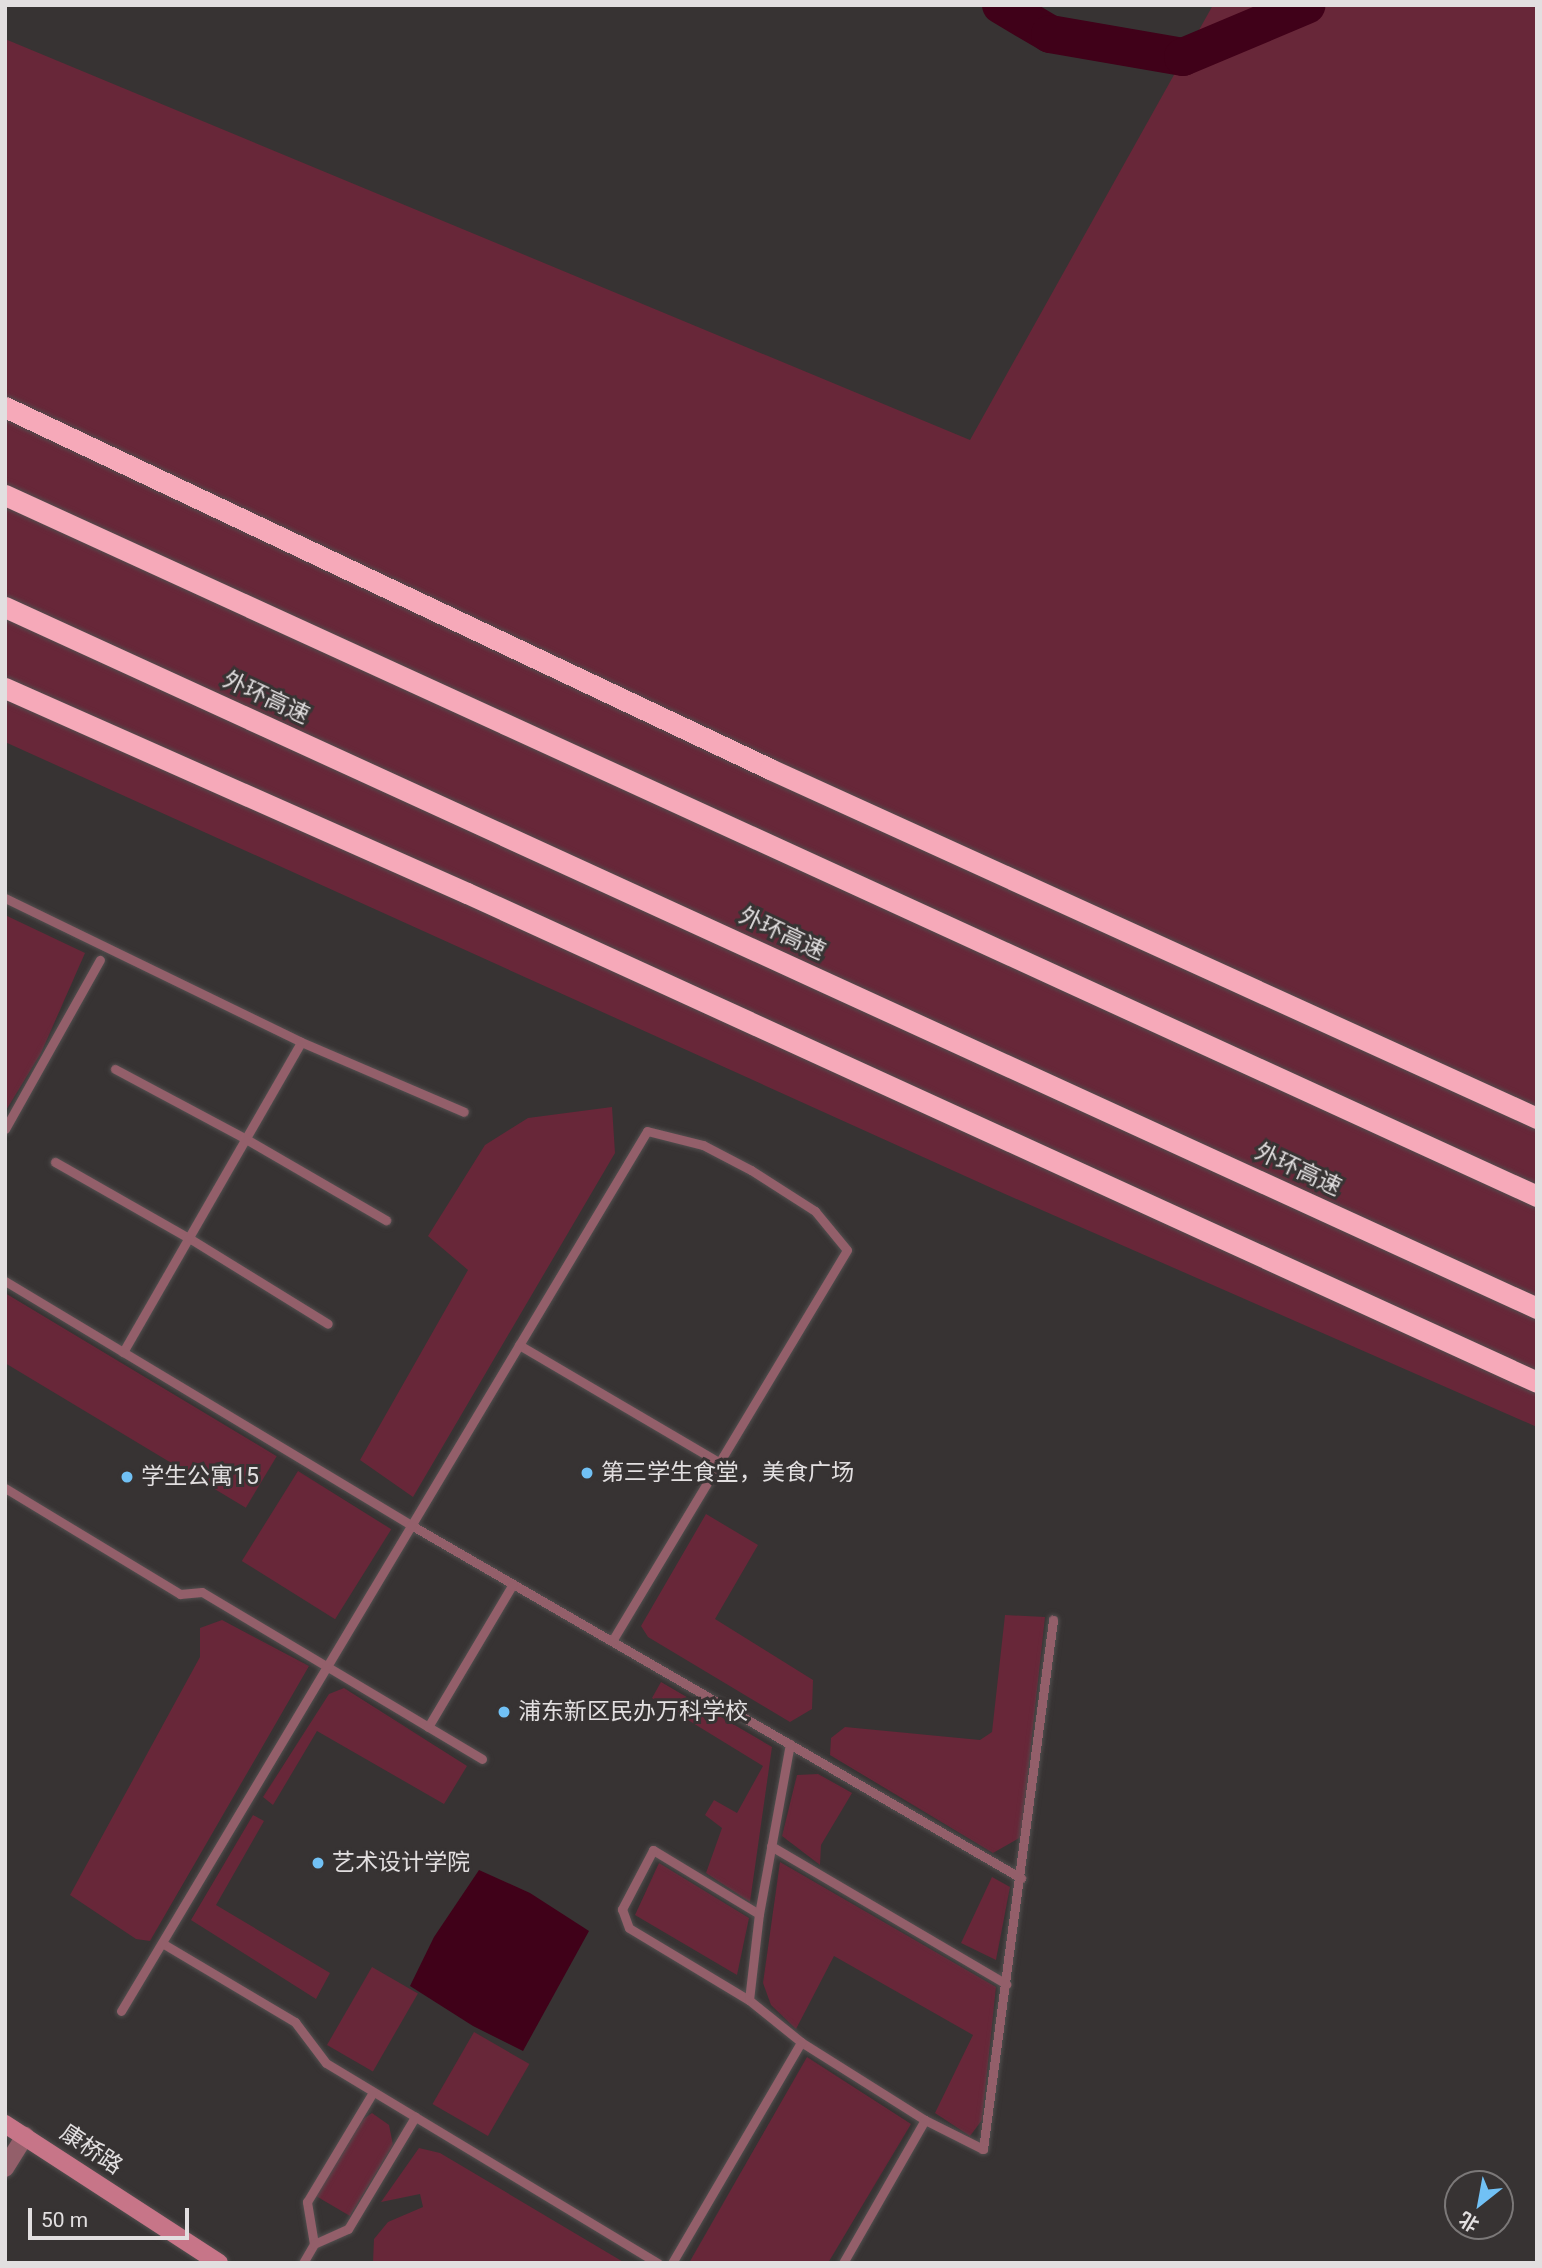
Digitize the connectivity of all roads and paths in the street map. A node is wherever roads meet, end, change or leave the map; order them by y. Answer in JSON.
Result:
{"nodes":[{"id":1,"x":5,"y":407,"type":"edge"},
{"id":2,"x":5,"y":495,"type":"edge"},
{"id":3,"x":5,"y":607,"type":"edge"},
{"id":4,"x":5,"y":688,"type":"edge"},
{"id":5,"x":5,"y":898,"type":"edge"},
{"id":6,"x":100,"y":960,"type":"dead end"},
{"id":7,"x":301,"y":1042,"type":"junction"},
{"id":8,"x":115,"y":1069,"type":"dead end"},
{"id":9,"x":464,"y":1112,"type":"dead end"},
{"id":10,"x":1537,"y":1118,"type":"edge"},
{"id":11,"x":5,"y":1129,"type":"edge"},
{"id":12,"x":246,"y":1139,"type":"junction"},
{"id":13,"x":55,"y":1162,"type":"dead end"},
{"id":14,"x":1537,"y":1196,"type":"edge"},
{"id":15,"x":386,"y":1220,"type":"dead end"},
{"id":16,"x":189,"y":1238,"type":"junction"},
{"id":17,"x":5,"y":1281,"type":"edge"},
{"id":18,"x":1537,"y":1308,"type":"edge"},
{"id":19,"x":328,"y":1324,"type":"dead end"},
{"id":20,"x":519,"y":1345,"type":"junction"},
{"id":21,"x":123,"y":1352,"type":"junction"},
{"id":22,"x":1537,"y":1382,"type":"edge"},
{"id":23,"x":720,"y":1463,"type":"junction"},
{"id":24,"x":5,"y":1488,"type":"edge"},
{"id":25,"x":411,"y":1525,"type":"junction"},
{"id":26,"x":513,"y":1584,"type":"junction"},
{"id":27,"x":1053,"y":1620,"type":"dead end"},
{"id":28,"x":612,"y":1641,"type":"junction"},
{"id":29,"x":327,"y":1667,"type":"junction"},
{"id":30,"x":428,"y":1727,"type":"junction"},
{"id":31,"x":790,"y":1744,"type":"junction"},
{"id":32,"x":482,"y":1759,"type":"dead end"},
{"id":33,"x":771,"y":1846,"type":"junction"},
{"id":34,"x":1021,"y":1878,"type":"junction"},
{"id":35,"x":759,"y":1914,"type":"junction"},
{"id":36,"x":162,"y":1943,"type":"junction"},
{"id":37,"x":1006,"y":1984,"type":"junction"},
{"id":38,"x":749,"y":2000,"type":"junction"},
{"id":39,"x":121,"y":2011,"type":"dead end"},
{"id":40,"x":801,"y":2042,"type":"junction"},
{"id":41,"x":373,"y":2092,"type":"junction"},
{"id":42,"x":415,"y":2117,"type":"junction"},
{"id":43,"x":925,"y":2120,"type":"junction"},
{"id":44,"x":5,"y":2124,"type":"edge"},
{"id":45,"x":25,"y":2136,"type":"junction"},
{"id":46,"x":5,"y":2168,"type":"edge"},
{"id":47,"x":314,"y":2244,"type":"junction"},
{"id":48,"x":219,"y":2263,"type":"edge"},
{"id":49,"x":303,"y":2263,"type":"edge"},
{"id":50,"x":657,"y":2263,"type":"edge"},
{"id":51,"x":672,"y":2263,"type":"edge"},
{"id":52,"x":843,"y":2263,"type":"edge"}],
"edges":[{"from":1,"to":10,"type":"highway"},
{"from":2,"to":14,"type":"highway"},
{"from":3,"to":18,"type":"highway","name":"外环高速"},
{"from":4,"to":22,"type":"highway"},
{"from":5,"to":7,"type":"lane"},
{"from":6,"to":11,"type":"lane"},
{"from":7,"to":9,"type":"lane"},
{"from":7,"to":12,"type":"lane"},
{"from":8,"to":12,"type":"lane"},
{"from":12,"to":15,"type":"lane"},
{"from":12,"to":16,"type":"lane"},
{"from":13,"to":16,"type":"lane"},
{"from":16,"to":19,"type":"lane"},
{"from":16,"to":21,"type":"lane"},
{"from":17,"to":21,"type":"lane"},
{"from":20,"to":23,"type":"lane"},
{"from":20,"to":23,"type":"lane"},
{"from":20,"to":25,"type":"lane"},
{"from":21,"to":25,"type":"lane"},
{"from":23,"to":28,"type":"lane"},
{"from":24,"to":29,"type":"lane"},
{"from":25,"to":26,"type":"lane"},
{"from":25,"to":29,"type":"lane"},
{"from":26,"to":28,"type":"lane"},
{"from":26,"to":30,"type":"lane"},
{"from":27,"to":34,"type":"lane"},
{"from":28,"to":31,"type":"lane"},
{"from":29,"to":30,"type":"lane"},
{"from":29,"to":36,"type":"lane"},
{"from":30,"to":32,"type":"lane"},
{"from":31,"to":33,"type":"lane"},
{"from":31,"to":34,"type":"lane"},
{"from":33,"to":35,"type":"lane"},
{"from":33,"to":37,"type":"lane"},
{"from":34,"to":37,"type":"lane"},
{"from":35,"to":38,"type":"lane"},
{"from":35,"to":38,"type":"lane"},
{"from":36,"to":39,"type":"lane"},
{"from":36,"to":41,"type":"lane"},
{"from":37,"to":43,"type":"lane"},
{"from":38,"to":40,"type":"lane"},
{"from":40,"to":43,"type":"lane"},
{"from":40,"to":51,"type":"lane"},
{"from":41,"to":42,"type":"lane"},
{"from":41,"to":47,"type":"lane"},
{"from":42,"to":47,"type":"lane"},
{"from":42,"to":50,"type":"lane"},
{"from":43,"to":52,"type":"lane"},
{"from":44,"to":45,"type":"main road","name":"康桥路"},
{"from":45,"to":46,"type":"street"},
{"from":45,"to":48,"type":"main road","name":"康桥路"},
{"from":47,"to":49,"type":"lane"}]}
